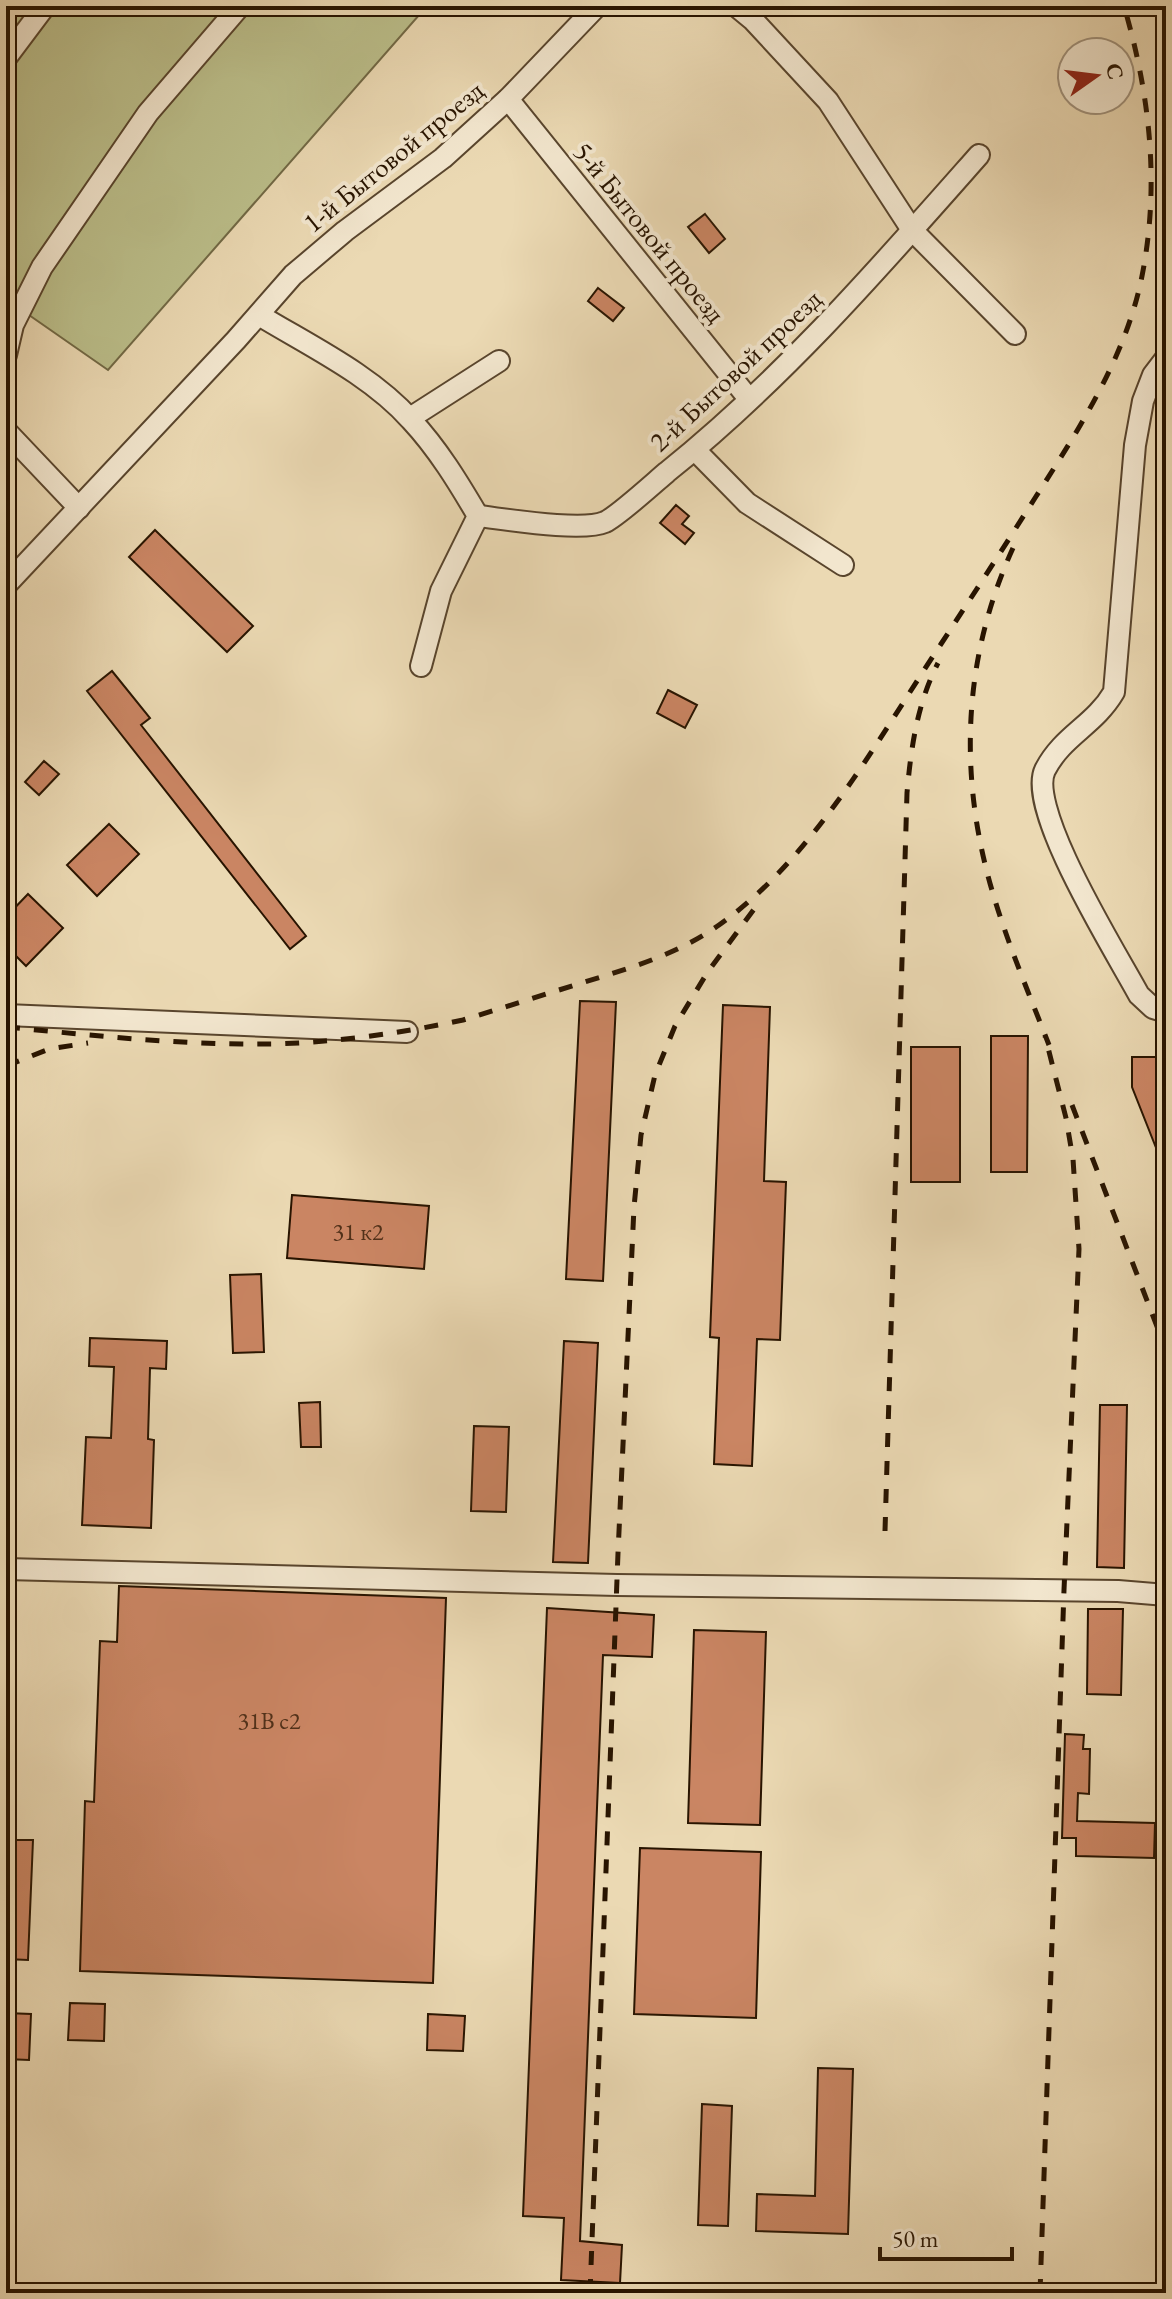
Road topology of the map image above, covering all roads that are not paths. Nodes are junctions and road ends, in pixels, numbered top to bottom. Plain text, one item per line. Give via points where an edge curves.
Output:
1 (45, 6) edge
2 (240, 6) edge
3 (597, 6) edge
4 (736, 6) edge
5 (6, 58) edge
6 (508, 99) junction
7 (979, 155) dead end
8 (912, 230) junction
9 (259, 315) junction
10 (1015, 334) dead end
11 (6, 355) edge
12 (1166, 358) edge
13 (499, 361) dead end
14 (749, 399) junction
15 (410, 418) junction
16 (6, 431) edge
17 (695, 450) junction
18 (79, 508) junction
19 (478, 516) junction
20 (843, 565) dead end
21 (6, 585) edge
22 (421, 666) dead end
23 (1166, 1012) edge
24 (6, 1015) edge
25 (407, 1032) dead end
26 (6, 1569) edge
27 (1166, 1595) edge

1 - 5 street
2 - 11 street via 148,113 42,267 13,325
3 - 6 street, 1-й Бытовой проезд
4 - 8 street via 828,101
6 - 9 street, 1-й Бытовой проезд via 420,177 293,275
6 - 14 street, 5-й Бытовой проезд
7 - 8 street, 2-й Бытовой проезд
8 - 10 street
8 - 14 street, 2-й Бытовой проезд via 843,308
9 - 15 street via 365,381
9 - 18 street, 1-й Бытовой проезд
12 - 23 street via 1143,401 1135,445 1114,692 1103,711 1056,749 1043,775 1043,801 1055,837 1139,995
13 - 15 street
14 - 17 street, 2-й Бытовой проезд
15 - 19 street via 448,465
16 - 18 street
17 - 19 street, 2-й Бытовой проезд via 605,522 561,525
17 - 20 street via 747,503
18 - 21 street, 1-й Бытовой проезд
19 - 22 street via 441,591
24 - 25 street
26 - 27 street

